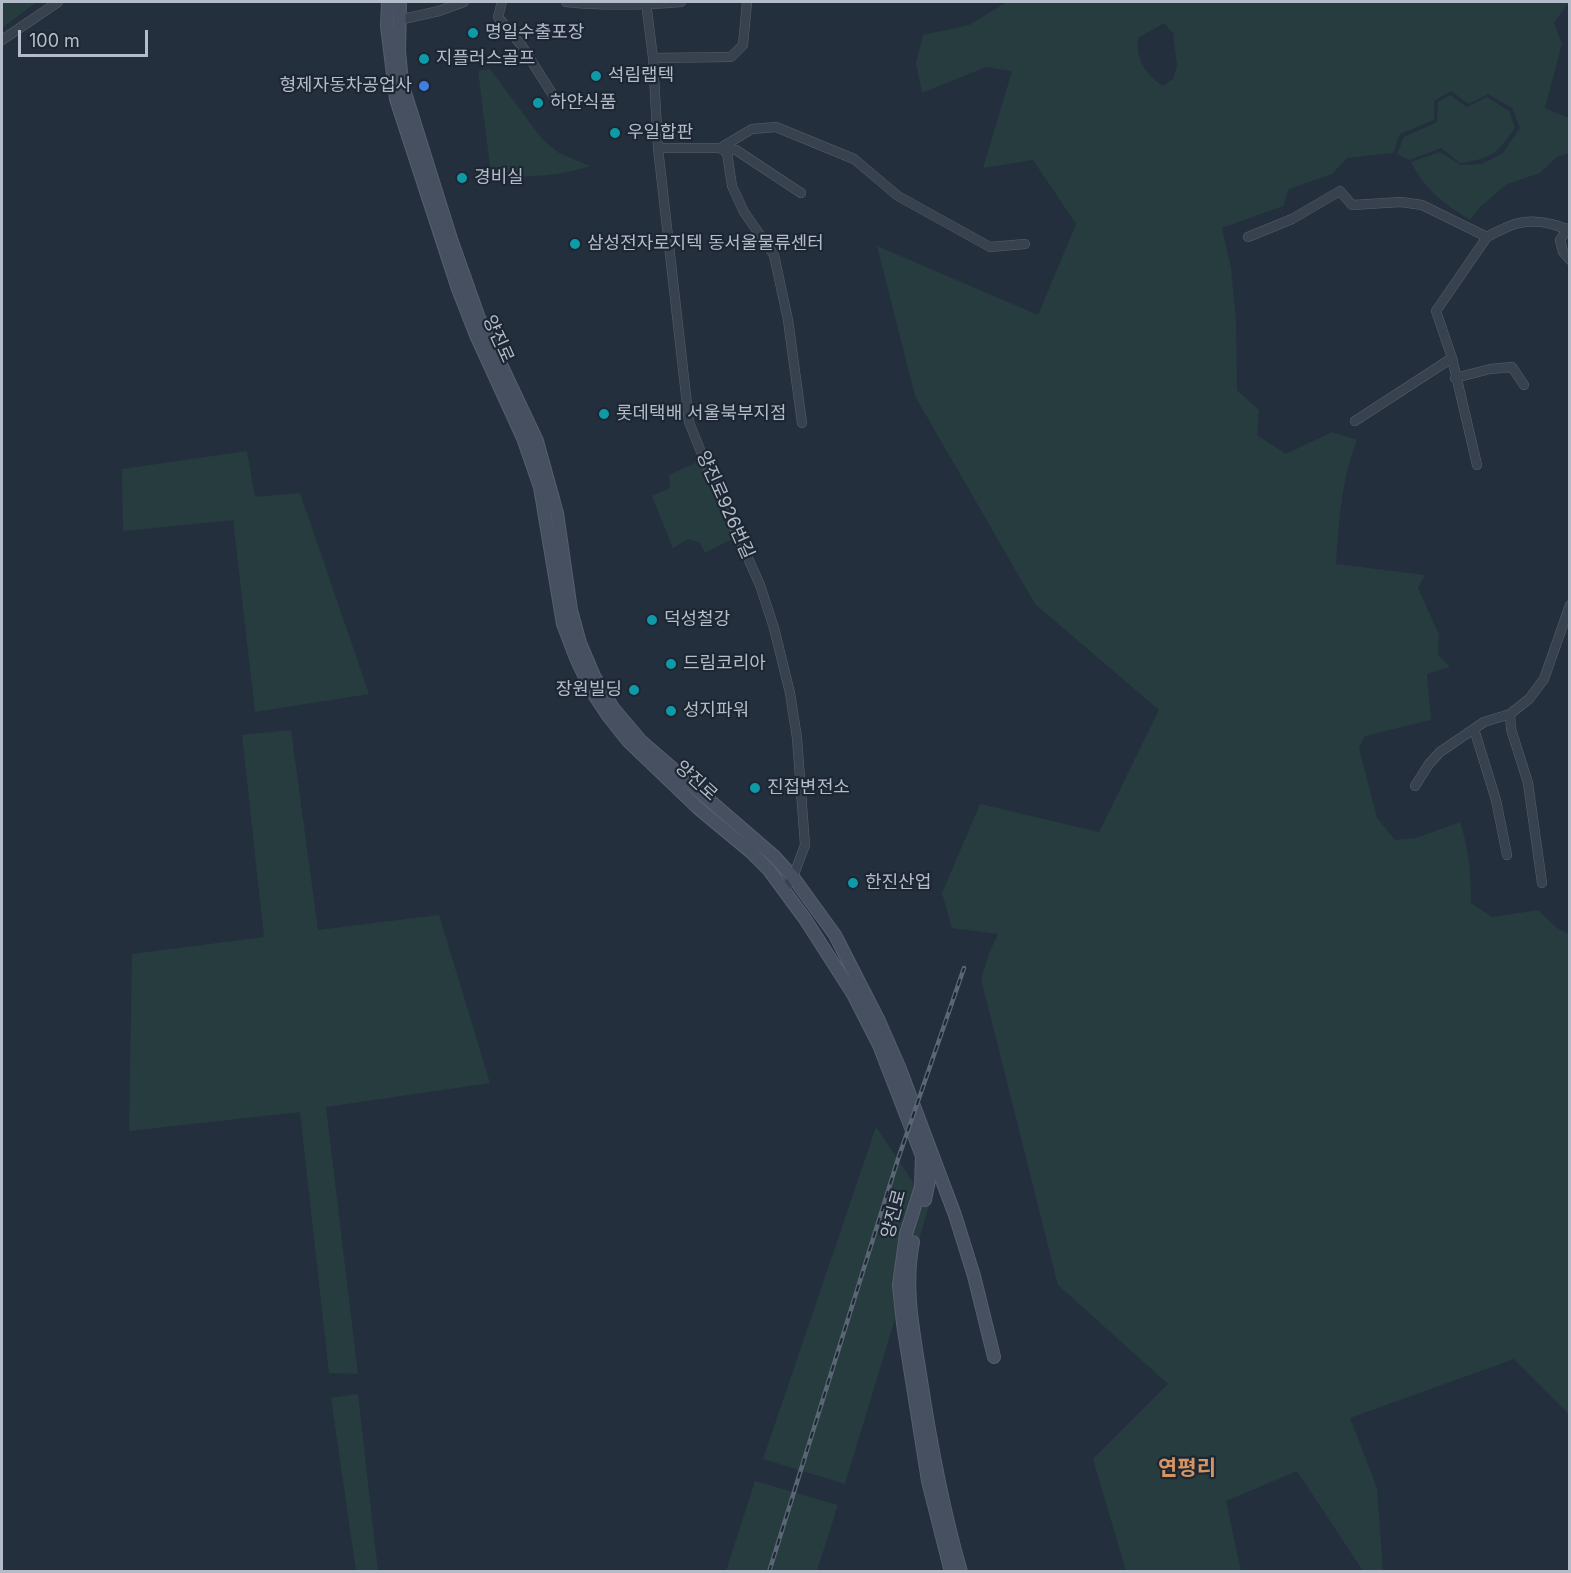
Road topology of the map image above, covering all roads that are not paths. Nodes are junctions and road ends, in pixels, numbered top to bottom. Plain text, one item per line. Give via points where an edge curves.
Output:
1 (58, 2) edge
2 (388, 2) edge
3 (400, 2) edge
4 (464, 2) edge
5 (502, 2) edge
6 (566, 2) edge
7 (681, 2) edge
8 (747, 2) edge
9 (646, 3) edge
10 (399, 20) junction
11 (2, 40) edge
12 (653, 58) junction
13 (556, 100) dead end
14 (658, 148) junction
15 (720, 148) junction
16 (801, 193) dead end
17 (1568, 230) edge
18 (1248, 237) dead end
19 (1487, 237) junction
20 (1025, 244) dead end
21 (1569, 260) edge
22 (1452, 358) junction
23 (1455, 378) junction
24 (1524, 385) dead end
25 (1355, 421) dead end
26 (802, 423) dead end
27 (1477, 465) dead end
28 (1569, 605) edge
29 (1510, 714) junction
30 (1474, 729) junction
31 (1415, 786) dead end
32 (1507, 855) dead end
33 (793, 877) junction
34 (1542, 883) dead end
35 (784, 890) junction
36 (934, 1159) junction
37 (994, 1357) dead end
38 (951, 1572) edge
39 (961, 1572) edge

1 - 11 street
2 - 35 main road, 양진로 via 396,99 458,289 540,486 563,624 576,658 591,690 628,741 751,852
3 - 10 main road, 양진로
4 - 10 street
5 - 13 street via 498,17 522,46
6 - 9 street
7 - 9 street
8 - 12 street via 743,45 732,57
9 - 12 street, 양진로926번길
10 - 33 main road, 양진로 via 402,83 479,318 537,441 557,513 571,610 594,676 613,708 641,741
12 - 14 street, 양진로926번길
14 - 15 street
14 - 33 street, 양진로926번길 via 689,422 760,585 790,693 805,845
15 - 16 street via 736,150
15 - 20 street via 752,129 776,127 854,159 898,196 990,247
15 - 26 street via 727,153 732,186 744,212 774,255 788,320
17 - 19 street via 1550,223 1525,222 1511,224
17 - 21 street via 1560,240
18 - 19 street via 1293,219 1340,191 1352,205 1422,204
19 - 22 street via 1436,311
22 - 23 street
22 - 25 street
23 - 24 street via 1512,367
23 - 27 street
28 - 29 street via 1544,679 1529,699
29 - 30 street
29 - 34 street via 1528,783
30 - 31 street via 1440,752
30 - 32 street via 1496,800
33 - 35 street, 양진로926번길
33 - 36 main road, 양진로 via 835,935 879,1020
35 - 38 main road, 양진로 via 825,946 853,994 879,1045 922,1156 921,1186 906,1234 899,1285 928,1481
36 - 37 main road, 양진로 via 974,1276
36 - 39 main road, 양진로 via 915,1231 908,1282 937,1478

